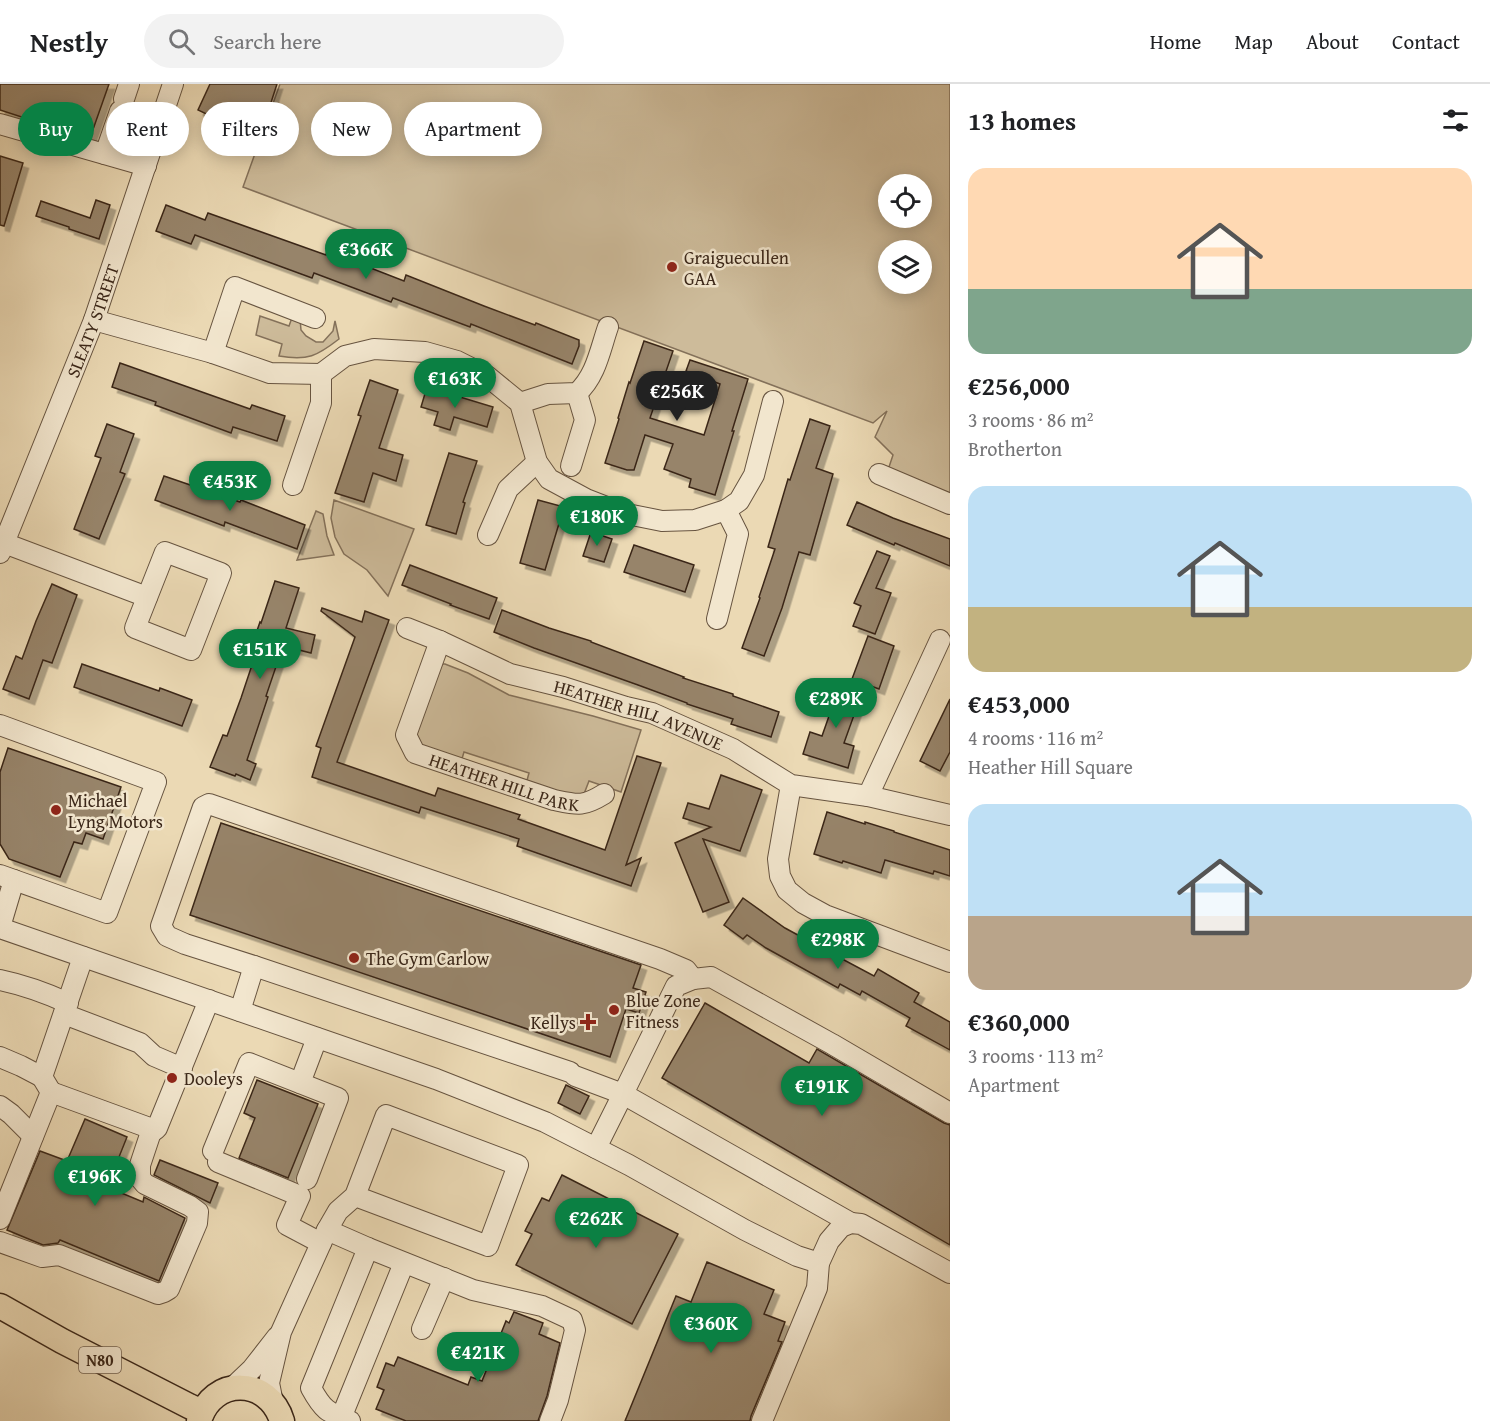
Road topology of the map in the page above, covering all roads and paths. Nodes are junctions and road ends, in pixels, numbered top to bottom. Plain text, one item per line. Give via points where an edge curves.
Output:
1 (173, 84) edge
2 (124, 98) edge
3 (0, 124) edge
4 (105, 154) junction
5 (146, 165) junction
6 (315, 318) dead end
7 (94, 320) junction
8 (608, 327) dead end
9 (213, 353) junction
10 (321, 374) junction
11 (578, 393) junction
12 (773, 400) dead end
13 (520, 403) junction
14 (537, 462) junction
15 (571, 466) dead end
16 (879, 474) dead end
17 (293, 485) dead end
18 (950, 504) edge
19 (726, 510) junction
20 (488, 535) dead end
21 (2, 548) edge
22 (147, 597) junction
23 (717, 619) dead end
24 (407, 628) dead end
25 (939, 640) dead end
26 (440, 641) junction
27 (0, 725) edge
28 (791, 785) junction
29 (604, 794) dead end
30 (868, 796) junction
31 (950, 815) edge
32 (7, 878) edge
33 (0, 927) edge
34 (83, 957) junction
35 (950, 962) edge
36 (254, 966) junction
37 (693, 979) junction
38 (0, 980) edge
39 (209, 1000) junction
40 (66, 1009) junction
41 (240, 1011) junction
42 (317, 1038) junction
43 (0, 1057) edge
44 (182, 1068) junction
45 (300, 1083) junction
46 (47, 1084) junction
47 (624, 1094) junction
48 (0, 1106) edge
49 (950, 1113) edge
50 (152, 1129) junction
51 (33, 1136) junction
52 (596, 1148) junction
53 (307, 1179) dead end
54 (355, 1196) junction
55 (0, 1219) edge
56 (851, 1223) junction
57 (324, 1236) junction
58 (0, 1242) edge
59 (369, 1248) junction
60 (404, 1263) junction
61 (819, 1263) junction
62 (950, 1273) edge
63 (444, 1278) junction
64 (0, 1306) edge
65 (422, 1329) dead end
66 (281, 1332) junction
67 (231, 1388) junction
68 (278, 1412) edge
69 (200, 1416) edge
70 (346, 1419) edge
71 (550, 1421) edge
72 (762, 1421) edge

1 - 5 street, SLEATY STREET
2 - 4 street
3 - 4 street
4 - 5 street
5 - 7 street, SLEATY STREET
6 - 9 street via 235,287
7 - 9 street
7 - 21 street, SLEATY STREET
8 - 11 street via 593,372
9 - 10 street via 270,373
10 - 13 street via 345,356 374,349 425,352 457,361 487,376
10 - 17 street via 321,403
11 - 13 street via 548,394
11 - 15 street via 585,420
12 - 19 street via 754,475 739,501
13 - 14 street
14 - 19 street via 549,479 622,513 662,521 695,520
14 - 20 street via 508,489
16 - 18 street
19 - 23 street via 738,534
21 - 22 street
22 - 22 street via 165,552 221,573 191,650 135,628
24 - 26 street, HEATHER HILL AVENUE
25 - 30 street
26 - 28 street, HEATHER HILL AVENUE via 510,674 652,713 733,749
26 - 29 street, HEATHER HILL PARK via 406,735 415,753 577,805
27 - 32 street via 156,782 106,913
28 - 30 street, HEATHER HILL AVENUE
28 - 35 street via 778,859 787,890 825,915
30 - 31 street, HEATHER HILL AVENUE
32 - 33 street
33 - 34 street
34 - 39 street
34 - 40 street
36 - 37 street via 166,936 162,926 203,807 209,804 660,959 686,970
36 - 41 street
36 - 47 street
37 - 47 street via 676,986
37 - 49 street via 711,977
38 - 40 street via 47,993
39 - 41 street
39 - 44 street
40 - 44 street via 140,1043 154,1056
40 - 46 street
41 - 42 street
42 - 45 street
42 - 52 street via 436,1079 545,1122
43 - 46 street via 21,1065
44 - 50 street via 157,1128
45 - 53 street via 338,1098
45 - 57 street via 249,1063 215,1156 300,1196 287,1225
46 - 50 street
46 - 51 street
47 - 52 street
47 - 56 street
48 - 51 street
50 - 58 street via 140,1165 140,1178 198,1212 197,1223 164,1292 158,1294 59,1255 42,1257
51 - 55 street
52 - 61 street via 745,1230
54 - 54 street via 386,1115 518,1165 488,1246
54 - 57 street via 338,1211
56 - 61 street via 841,1227 829,1241
56 - 62 street via 861,1224
57 - 59 street
57 - 66 street
59 - 60 street
59 - 70 street via 311,1388 330,1413
60 - 63 street
60 - 70 street
61 - 72 street via 817,1288
63 - 65 street
63 - 71 street via 473,1290 542,1306 572,1320 575,1330
64 - 69 main road, N80 via 189,1406
66 - 67 street via 252,1369
66 - 68 street via 269,1383
67 - 68 main road via 257,1391
67 - 69 main road, N80 via 209,1401

